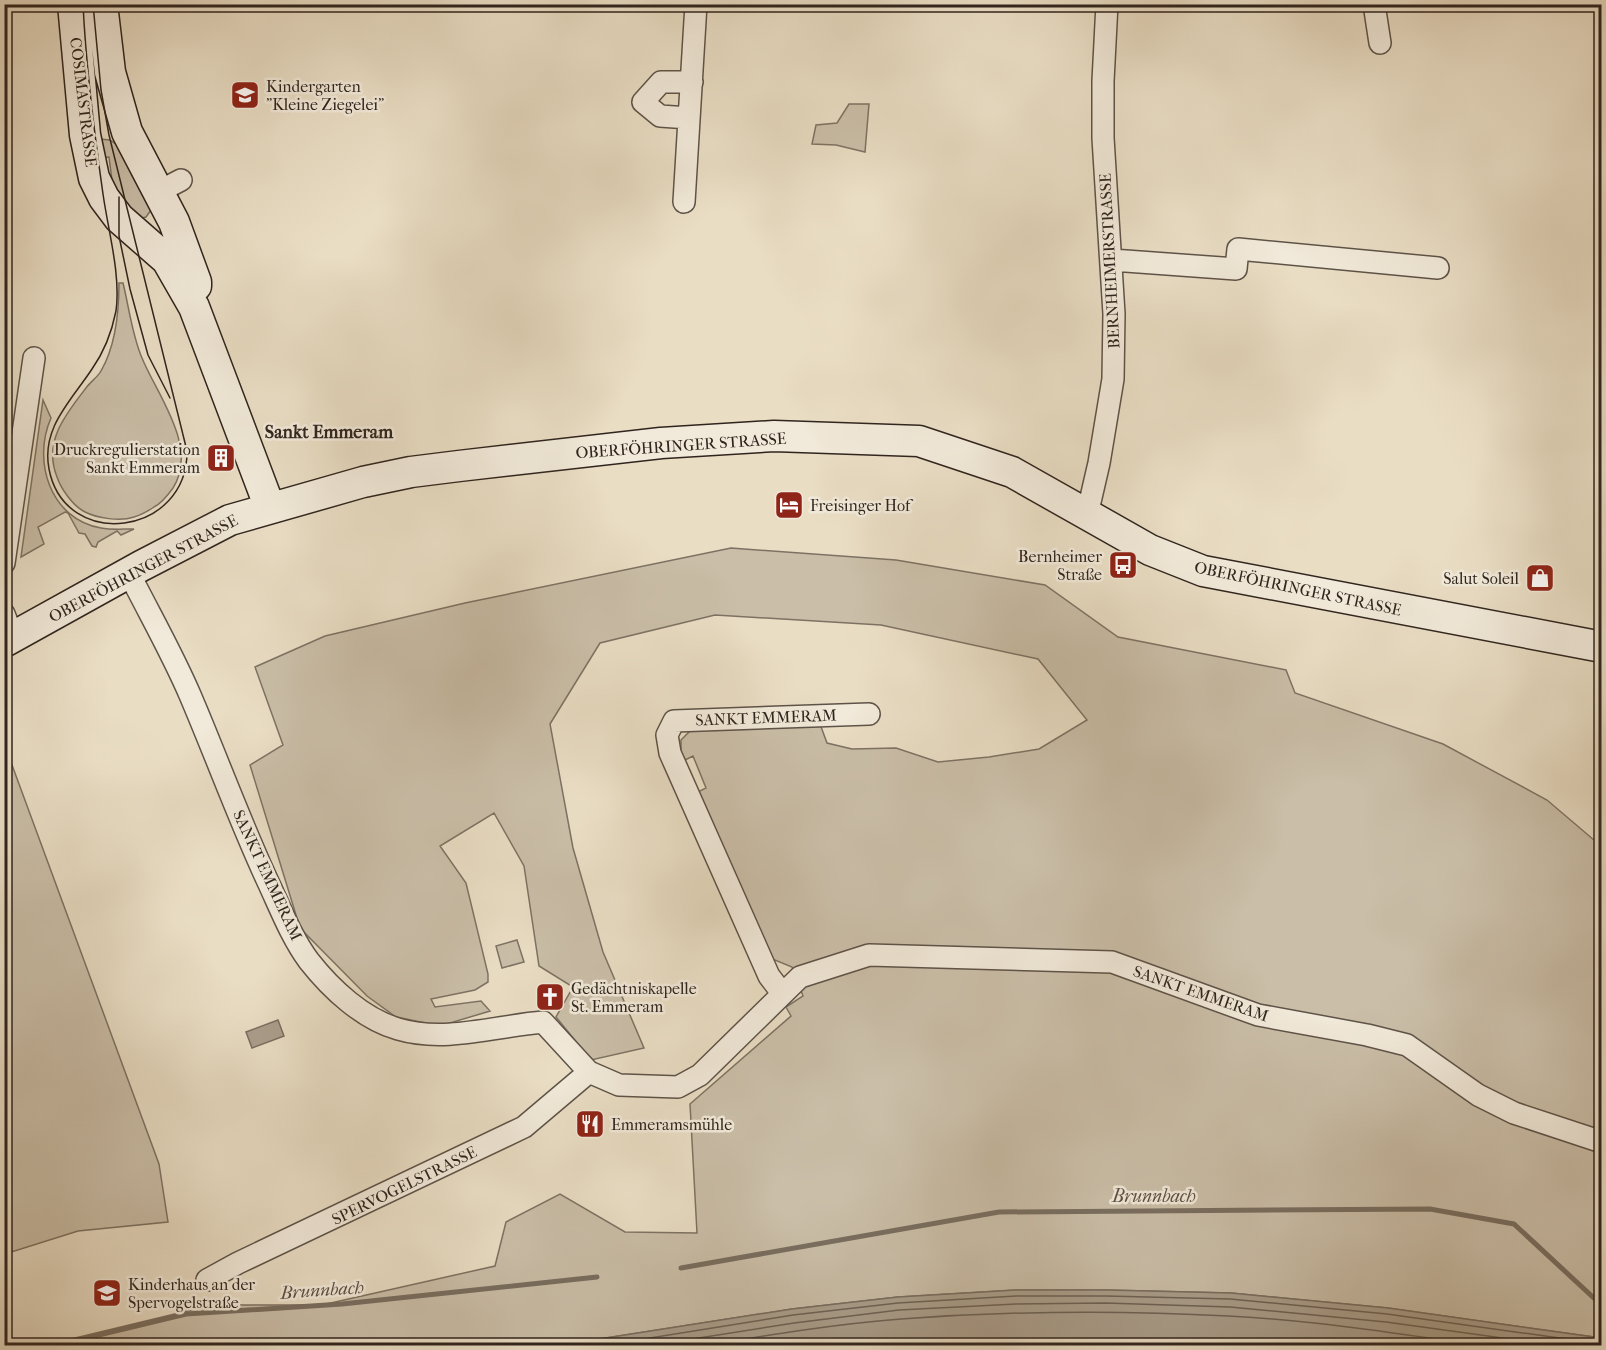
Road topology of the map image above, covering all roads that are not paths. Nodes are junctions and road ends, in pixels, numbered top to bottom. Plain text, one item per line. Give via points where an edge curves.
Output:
1 (73, 4) edge
2 (102, 4) edge
3 (696, 4) edge
4 (1107, 4) edge
5 (1374, 4) edge
6 (1380, 43) dead end
7 (692, 81) junction
8 (689, 118) junction
9 (167, 191) junction
10 (684, 202) dead end
11 (127, 227) junction
12 (1112, 260) junction
13 (1438, 268) dead end
14 (194, 307) junction
15 (34, 358) dead end
16 (270, 508) junction
17 (1087, 515) junction
18 (4, 563) edge
19 (129, 573) junction
20 (7, 631) edge
21 (1602, 647) edge
22 (869, 714) dead end
23 (782, 993) junction
24 (588, 1072) junction
25 (1602, 1142) edge
26 (207, 1280) dead end

1 - 11 main road, COSIMASTRASSE via 89,163 104,198
2 - 9 main road, COSIMASTRASSE via 110,72 127,132
3 - 7 street
4 - 12 street, BERNHEIMERSTRASSE via 1103,138
5 - 6 street
7 - 8 street
7 - 8 street via 661,82 643,102 660,116
8 - 10 street
9 - 11 main road via 162,213 153,224
9 - 14 main road, COSIMASTRASSE via 196,282
11 - 14 main road, COSIMASTRASSE via 167,260
12 - 13 street via 1236,269 1238,249
12 - 17 street, BERNHEIMERSTRASSE via 1113,379
14 - 16 main road, COSIMASTRASSE
15 - 18 street
16 - 17 main road, OBERFÖHRINGER STRASSE via 411,472 661,443 774,436 919,441 1012,472
16 - 19 main road, OBERFÖHRINGER STRASSE via 230,520
17 - 21 main road, OBERFÖHRINGER STRASSE via 1150,550 1203,571
19 - 20 main road, OBERFÖHRINGER STRASSE
19 - 24 street, SANKT EMMERAM via 189,693 287,924 309,960 335,990 366,1015 397,1029 430,1035 543,1022
22 - 23 street, SANKT EMMERAM via 674,721 667,735 670,753 764,966
23 - 24 street, SANKT EMMERAM via 700,1076 678,1087 619,1085
23 - 25 street, SANKT EMMERAM via 800,978 869,956 1112,962 1258,1016 1407,1045 1478,1095 1514,1113
24 - 26 street, SPERVOGELSTRASSE via 525,1128

